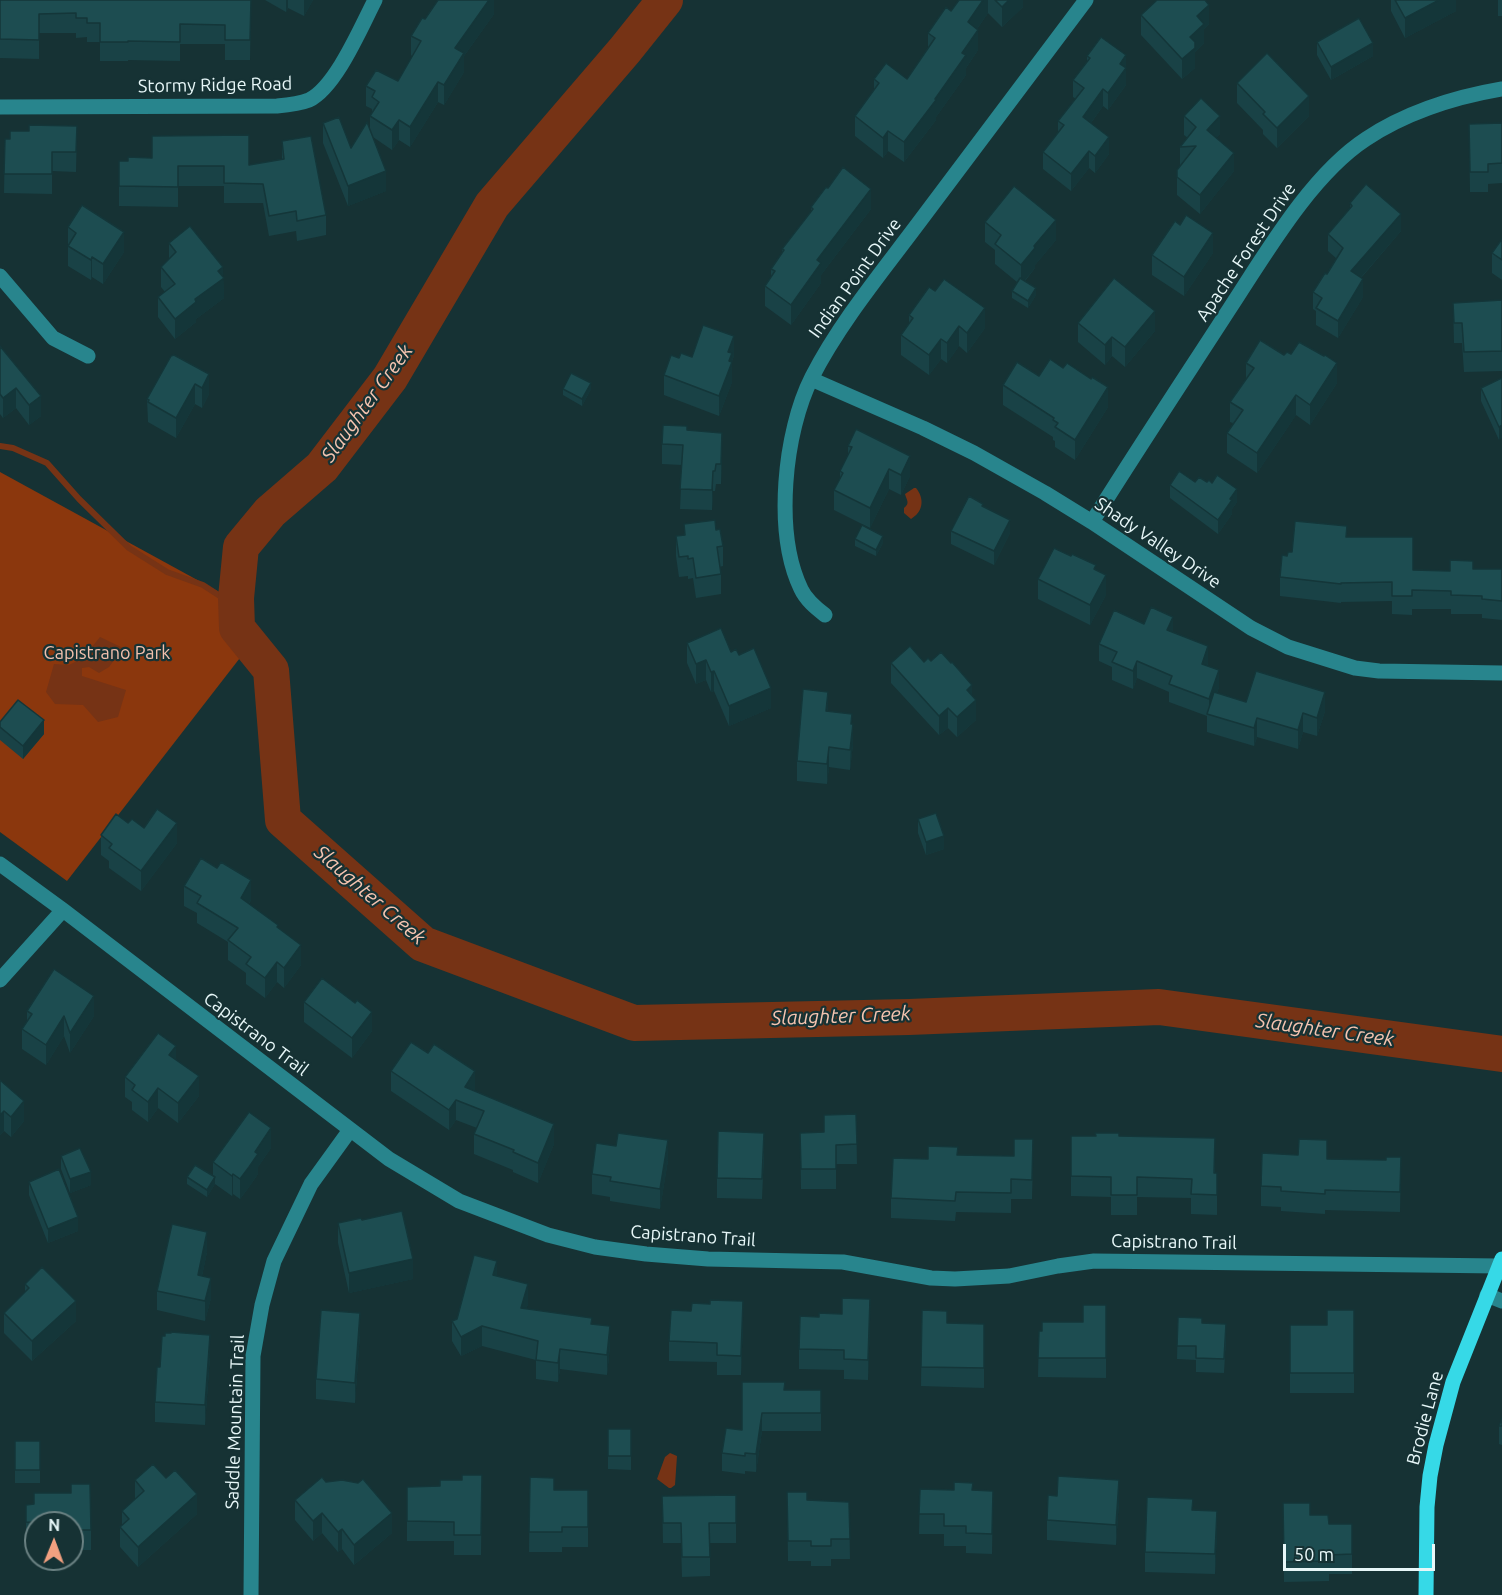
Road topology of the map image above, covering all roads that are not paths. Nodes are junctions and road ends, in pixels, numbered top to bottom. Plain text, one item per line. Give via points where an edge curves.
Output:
1 (375, 0) edge
2 (1086, 0) edge
3 (1502, 89) edge
4 (0, 107) edge
5 (0, 276) edge
6 (88, 356) dead end
7 (811, 379) junction
8 (1092, 522) junction
9 (825, 615) dead end
10 (1502, 673) edge
11 (0, 864) edge
12 (63, 910) junction
13 (0, 980) edge
14 (350, 1130) junction
15 (1500, 1262) edge
16 (1495, 1298) edge
17 (250, 1595) edge
18 (1426, 1595) edge

1 - 4 street, Stormy Ridge Road via 332,79 318,94 295,104
2 - 7 street, Indian Point Drive via 881,274 830,345
3 - 8 street, Apache Forest Drive via 1435,105 1398,122 1366,139 1313,188
5 - 6 street via 53,338
7 - 8 street, Shady Valley Drive via 974,453
7 - 9 street, Indian Point Drive via 796,418 789,453 786,524 801,590
8 - 10 street, Shady Valley Drive via 1251,628 1288,647 1355,668 1379,671
11 - 12 street, Capistrano Trail
12 - 13 street
12 - 14 street, Capistrano Trail
14 - 15 street, Capistrano Trail via 389,1159 459,1201 548,1235 646,1254 843,1262 955,1280 1009,1276 1094,1261
14 - 17 street, Saddle Mountain Trail via 311,1185 291,1224 274,1261 259,1316 253,1356
15 - 16 main road, Brodie Lane
16 - 18 main road, Brodie Lane via 1453,1382 1436,1445 1427,1506

